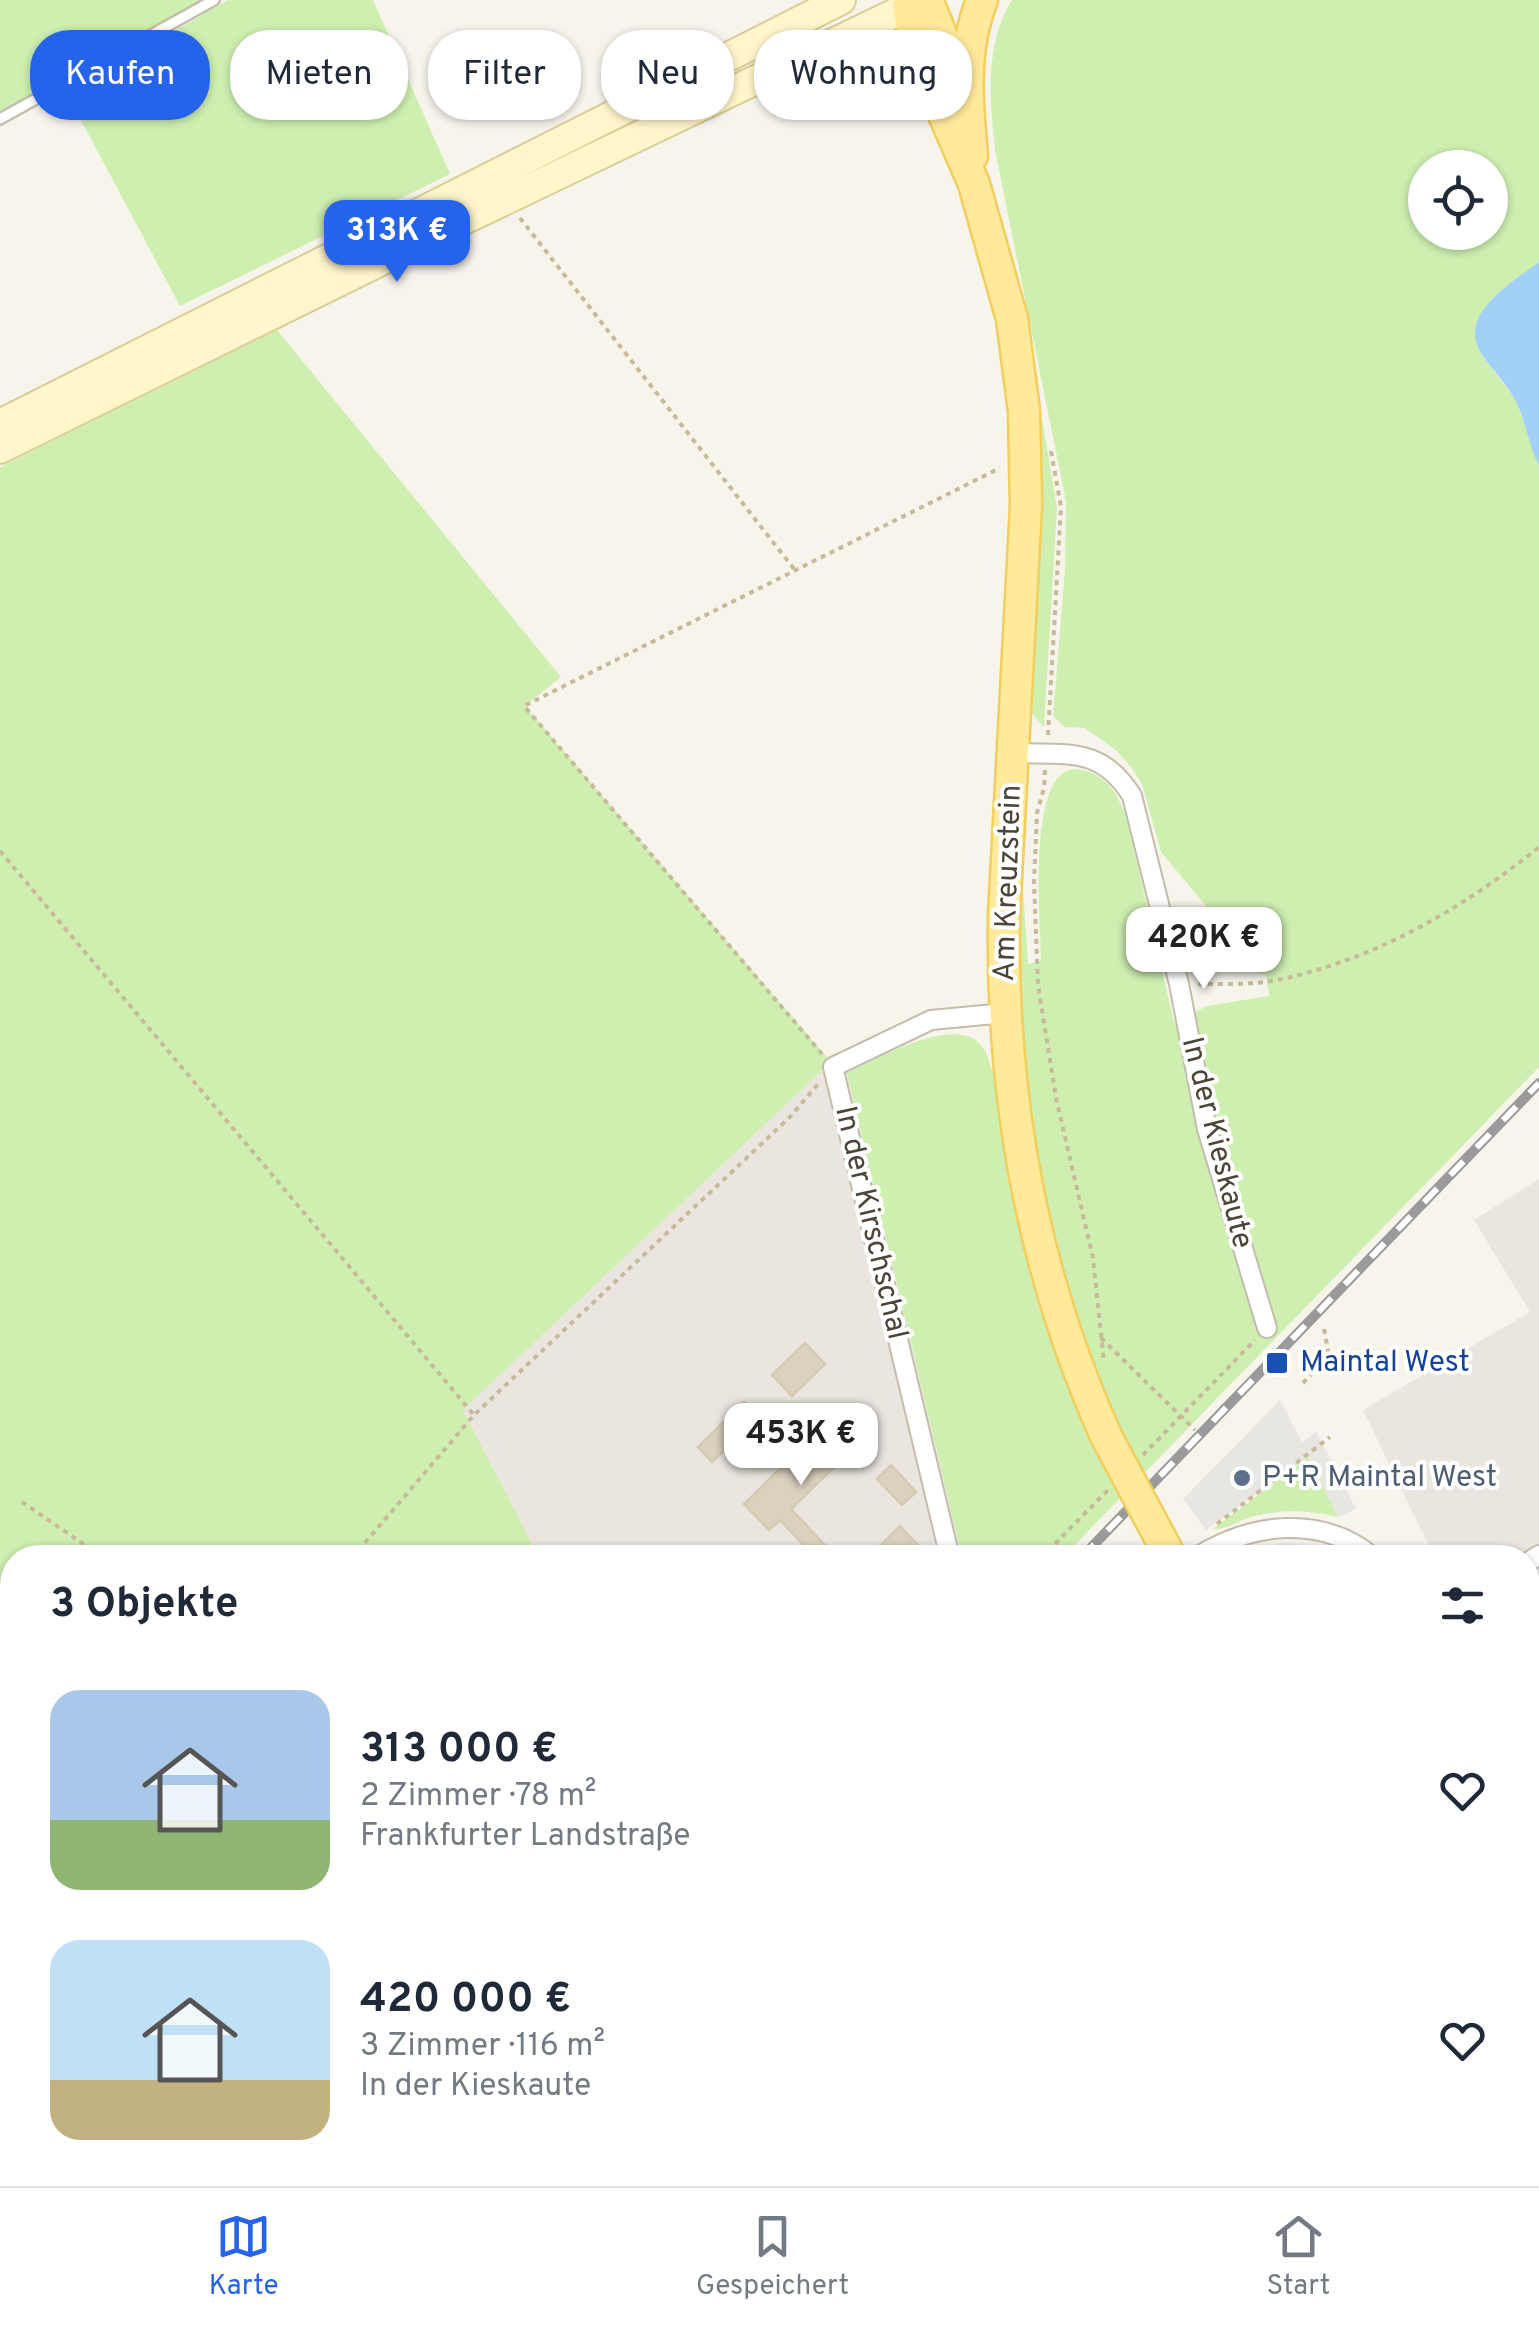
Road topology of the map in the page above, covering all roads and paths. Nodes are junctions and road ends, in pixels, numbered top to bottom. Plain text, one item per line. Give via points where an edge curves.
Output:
1 (214, 0) edge
2 (841, 0) edge
3 (982, 0) edge
4 (916, 1) edge
5 (859, 30) edge
6 (917, 30) edge
7 (940, 30) edge
8 (972, 32) edge
9 (754, 81) edge
10 (0, 119) edge
11 (946, 120) edge
12 (968, 120) edge
13 (974, 184) junction
14 (519, 217) dead end
15 (0, 424) edge
16 (0, 449) edge
17 (1026, 461) junction
18 (794, 569) junction
19 (1014, 753) junction
20 (1046, 754) junction
21 (1539, 847) edge
22 (0, 851) edge
23 (1179, 984) junction
24 (1005, 1013) junction
25 (833, 1067) junction
26 (1267, 1328) joint
27 (1324, 1329) dead end
28 (1101, 1338) junction
29 (1105, 1371) dead end
30 (1303, 1383) dead end
31 (474, 1415) junction
32 (1181, 1416) junction
33 (1195, 1430) dead end
34 (1330, 1438) dead end
35 (1139, 1458) dead end
36 (1111, 1487) dead end
37 (22, 1502) dead end
38 (1214, 1526) dead end
39 (85, 1545) edge
40 (363, 1545) edge
41 (947, 1545) edge
42 (1054, 1545) edge
43 (1165, 1545) edge
44 (1219, 1545) edge
45 (1356, 1545) edge

1 - 10 lane
2 - 15 main road
3 - 8 main road, Am Kreuzstein
4 - 5 main road
4 - 6 main road, Am Kreuzstein
4 - 7 main road
9 - 16 main road
11 - 13 main road, Am Kreuzstein
12 - 13 main road, Am Kreuzstein
13 - 17 main road, Am Kreuzstein via 1012,319
14 - 18 path
17 - 18 path via 991,470
17 - 19 main road, Am Kreuzstein
18 - 25 path via 524,706
19 - 20 street, In der Kieskaute
19 - 24 main road, Am Kreuzstein
20 - 23 street, In der Kieskaute via 1101,762 1132,796
20 - 28 path via 1034,882 1038,984 1093,1258
21 - 23 path via 1443,915 1366,952 1279,980
22 - 31 path
23 - 26 street, In der Kieskaute via 1206,1129
24 - 25 street, In der Kirschschal via 932,1020
24 - 43 main road, Am Kreuzstein, bridge via 1018,1146 1036,1237 1082,1382
25 - 31 path via 790,1117
25 - 41 street, In der Kirschschal
26 - 32 path
27 - 30 path via 1329,1356
28 - 29 path
28 - 32 path
31 - 40 path
32 - 33 path
32 - 35 path
34 - 38 path
36 - 42 path
37 - 39 path
44 - 45 street via 1278,1528 1314,1528

